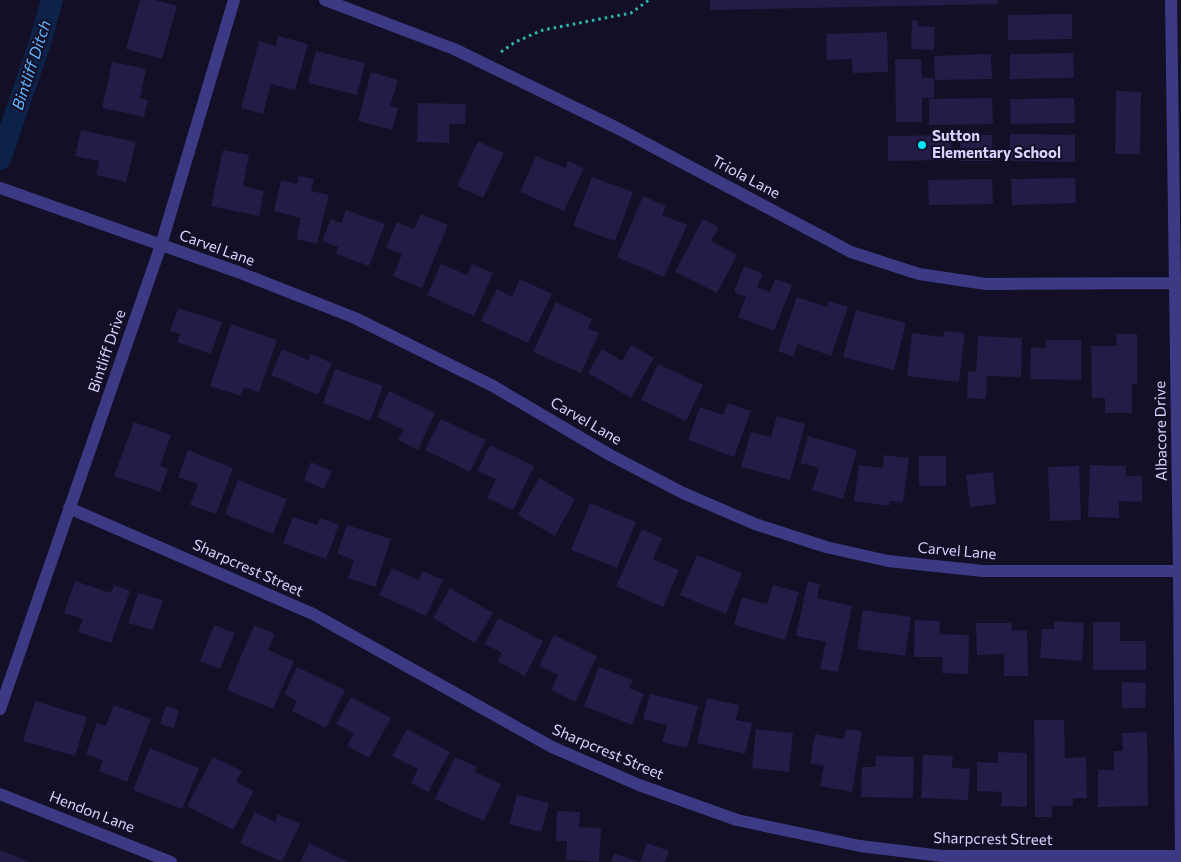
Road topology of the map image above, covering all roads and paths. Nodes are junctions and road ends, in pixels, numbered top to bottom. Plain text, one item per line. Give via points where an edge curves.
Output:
1 (234, 0) edge
2 (325, 0) edge
3 (649, 0) edge
4 (1171, 0) edge
5 (501, 52) dead end
6 (4, 189) edge
7 (161, 245) junction
8 (1175, 283) junction
9 (69, 508) junction
10 (1180, 571) edge
11 (0, 709) edge
12 (0, 794) edge
13 (1181, 856) edge
14 (171, 862) edge
15 (1181, 862) edge

1 - 7 street, Bintliff Drive
2 - 8 street, Triola Lane via 454,49 619,129 851,252 919,274 986,284
3 - 5 path via 631,13 543,30
4 - 8 street, Albacore Drive
6 - 7 street, Carvel Lane
7 - 9 street, Bintliff Drive
7 - 10 street, Carvel Lane via 355,318 493,386 610,455 683,493 755,524 826,547 888,561 983,571
8 - 10 street, Albacore Drive
9 - 11 street, Bintliff Drive
9 - 13 street, Sharpcrest Street via 313,614 552,747 639,785 737,820 860,846 942,856
10 - 13 street, Albacore Drive
12 - 14 street, Hendon Lane
13 - 15 street, Albacore Drive

